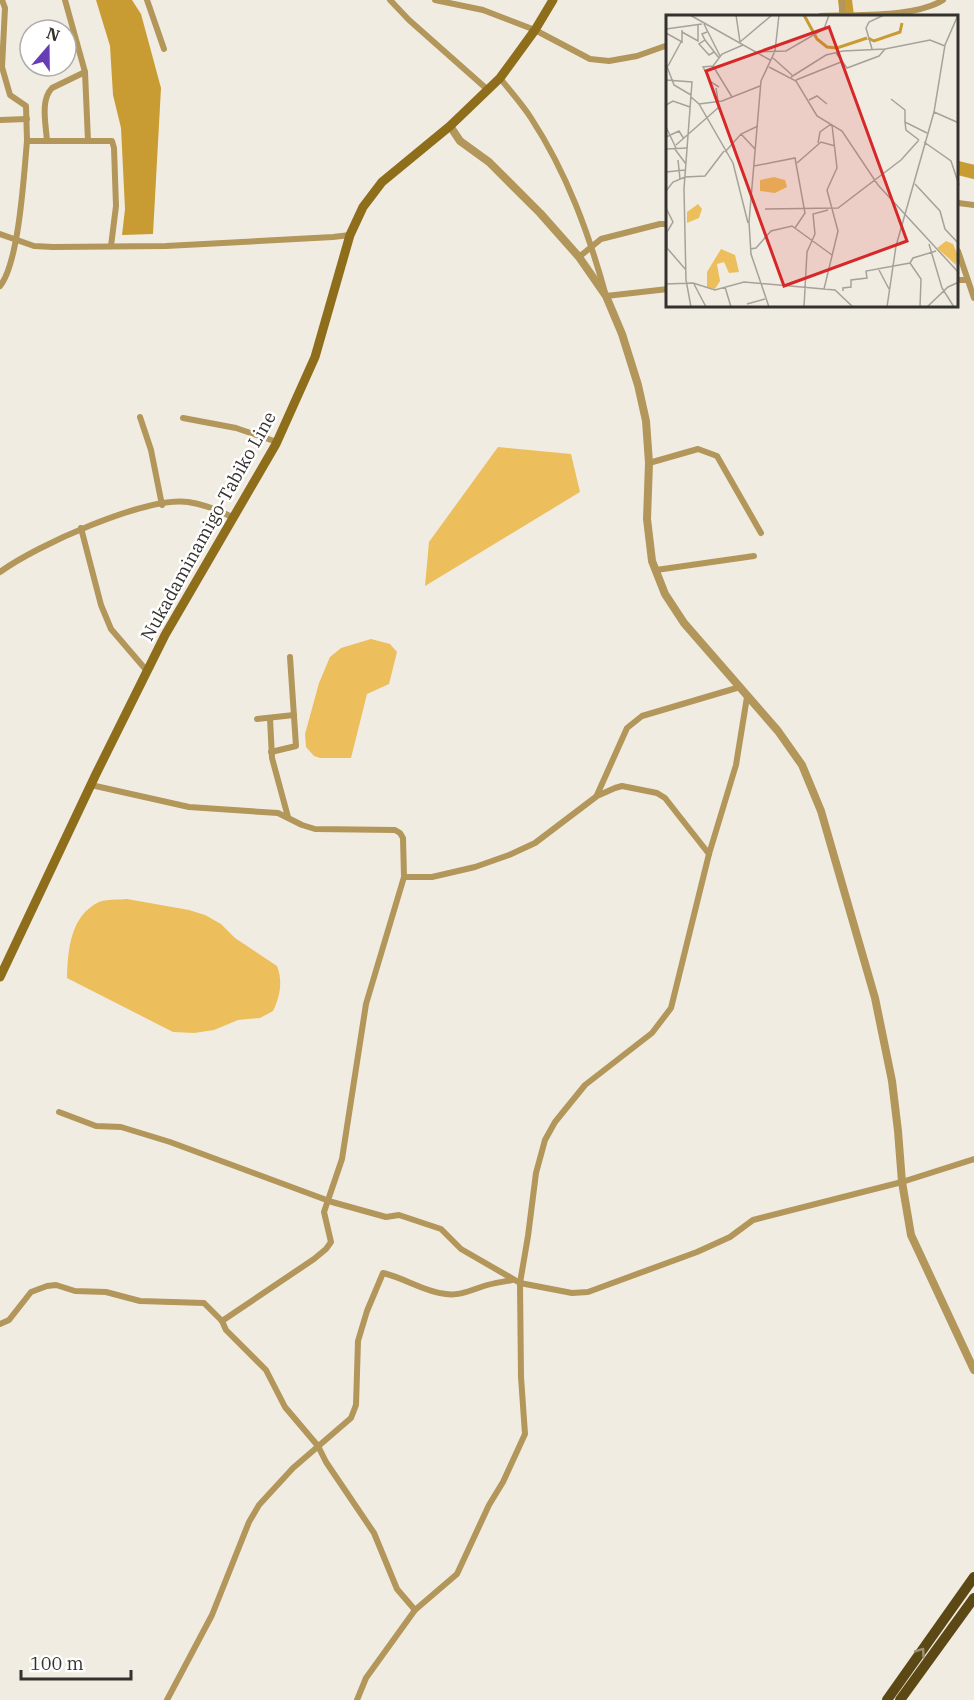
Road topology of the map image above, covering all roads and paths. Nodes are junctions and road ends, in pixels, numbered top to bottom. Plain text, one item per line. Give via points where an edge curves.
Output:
1 (2, 0) edge
2 (65, 0) edge
3 (147, 0) edge
4 (390, 0) edge
5 (435, 0) edge
6 (553, 0) edge
7 (842, 0) edge
8 (943, 0) edge
9 (845, 15) joint
10 (2, 26) edge
11 (535, 30) junction
12 (666, 46) edge
13 (164, 49) dead end
14 (85, 72) junction
15 (500, 78) junction
16 (488, 90) junction
17 (27, 119) junction
18 (0, 120) edge
19 (450, 126) junction
20 (27, 141) junction
21 (47, 141) junction
22 (88, 141) junction
23 (959, 203) edge
24 (974, 205) edge
25 (666, 224) edge
26 (0, 234) edge
27 (350, 234) junction
28 (15, 241) junction
29 (111, 246) junction
30 (592, 246) junction
31 (579, 257) junction
32 (959, 257) edge
33 (959, 280) edge
34 (966, 280) junction
35 (0, 286) edge
36 (666, 289) edge
37 (606, 296) junction
38 (974, 298) edge
39 (140, 417) dead end
40 (183, 418) dead end
41 (277, 442) junction
42 (649, 463) junction
43 (162, 505) junction
44 (232, 517) junction
45 (81, 528) junction
46 (761, 533) dead end
47 (754, 556) dead end
48 (656, 570) junction
49 (0, 572) edge
50 (290, 657) dead end
51 (147, 670) junction
52 (740, 687) junction
53 (747, 697) junction
54 (294, 715) junction
55 (270, 718) junction
56 (257, 719) dead end
57 (272, 752) junction
58 (91, 785) junction
59 (597, 796) junction
60 (288, 817) junction
61 (709, 854) junction
62 (404, 877) junction
63 (0, 977) edge
64 (59, 1112) dead end
65 (974, 1159) edge
66 (902, 1182) junction
67 (328, 1199) junction
68 (516, 1282) junction
69 (222, 1321) junction
70 (0, 1324) edge
71 (974, 1370) edge
72 (318, 1446) junction
73 (974, 1577) edge
74 (974, 1598) edge
75 (415, 1611) junction
76 (167, 1700) edge
77 (357, 1700) edge
78 (887, 1700) edge
79 (900, 1700) edge

1 - 10 street
2 - 14 street
3 - 13 street
4 - 16 street
5 - 11 street via 483,10
6 - 11 main road, Nukadaminamigo-Tabiko Line
7 - 9 street
8 - 9 street via 916,11
10 - 17 street via 2,67 7,89 26,106
11 - 12 street via 590,59 609,61
11 - 15 main road, Nukadaminamigo-Tabiko Line
14 - 21 street via 47,92
14 - 22 street
15 - 16 main road, Nukadaminamigo-Tabiko Line
15 - 30 street via 545,142
16 - 19 main road, Nukadaminamigo-Tabiko Line
17 - 18 street
17 - 20 street
19 - 27 main road, Nukadaminamigo-Tabiko Line via 382,182 363,207
19 - 31 street via 460,141 489,162
20 - 21 street
20 - 28 street
21 - 22 street
22 - 29 street via 112,141 114,148 116,206
23 - 24 street
25 - 30 street via 601,239
26 - 28 street
27 - 29 street
27 - 41 main road, Nukadaminamigo-Tabiko Line via 315,357
28 - 29 street via 34,246
28 - 35 street via 8,274
30 - 31 street
30 - 37 street
31 - 37 street
32 - 34 street
33 - 34 street
34 - 38 street
36 - 37 street
37 - 42 street via 638,385
39 - 43 street
40 - 41 street via 236,428
41 - 44 main road, Nukadaminamigo-Tabiko Line
42 - 46 street via 698,449 717,456
42 - 48 street via 647,519
43 - 44 street via 188,502
43 - 45 street
44 - 51 main road, Nukadaminamigo-Tabiko Line
45 - 49 street
45 - 51 street via 111,629
47 - 48 street
48 - 52 street via 665,594 684,623
50 - 54 street
51 - 58 main road, Nukadaminamigo-Tabiko Line
52 - 53 street
52 - 59 street via 642,717 627,728
53 - 61 street via 736,765
53 - 66 street via 802,765 820,811 875,999 892,1081
54 - 55 street
54 - 57 street via 296,746
55 - 56 street
55 - 57 street
57 - 60 street
58 - 60 street via 189,807
58 - 63 main road, Nukadaminamigo-Tabiko Line
59 - 61 street via 622,786 657,793
59 - 62 street via 535,843 509,855 432,877
60 - 62 street via 315,829 395,830 403,838
61 - 68 street via 671,1008 652,1033 585,1085 545,1140
62 - 67 street via 366,1004 342,1159
64 - 67 street via 96,1126 121,1127 170,1142
65 - 66 street
66 - 68 street via 753,1220 730,1237 697,1252 588,1292 572,1293
66 - 71 street via 911,1235
67 - 68 street via 386,1217 399,1215 441,1230 461,1249
67 - 69 street via 324,1212 331,1242 326,1250
68 - 72 street via 446,1294 383,1273 358,1341 356,1405 351,1418
68 - 75 street via 525,1434 457,1574
69 - 70 street via 204,1303 140,1300 56,1285 32,1292 9,1320
69 - 72 street via 226,1330 266,1370 285,1407
72 - 75 street via 374,1533 397,1589
72 - 76 street via 258,1504 212,1615
78 -> 73 highway
74 - 79 highway
75 - 77 street via 366,1678

